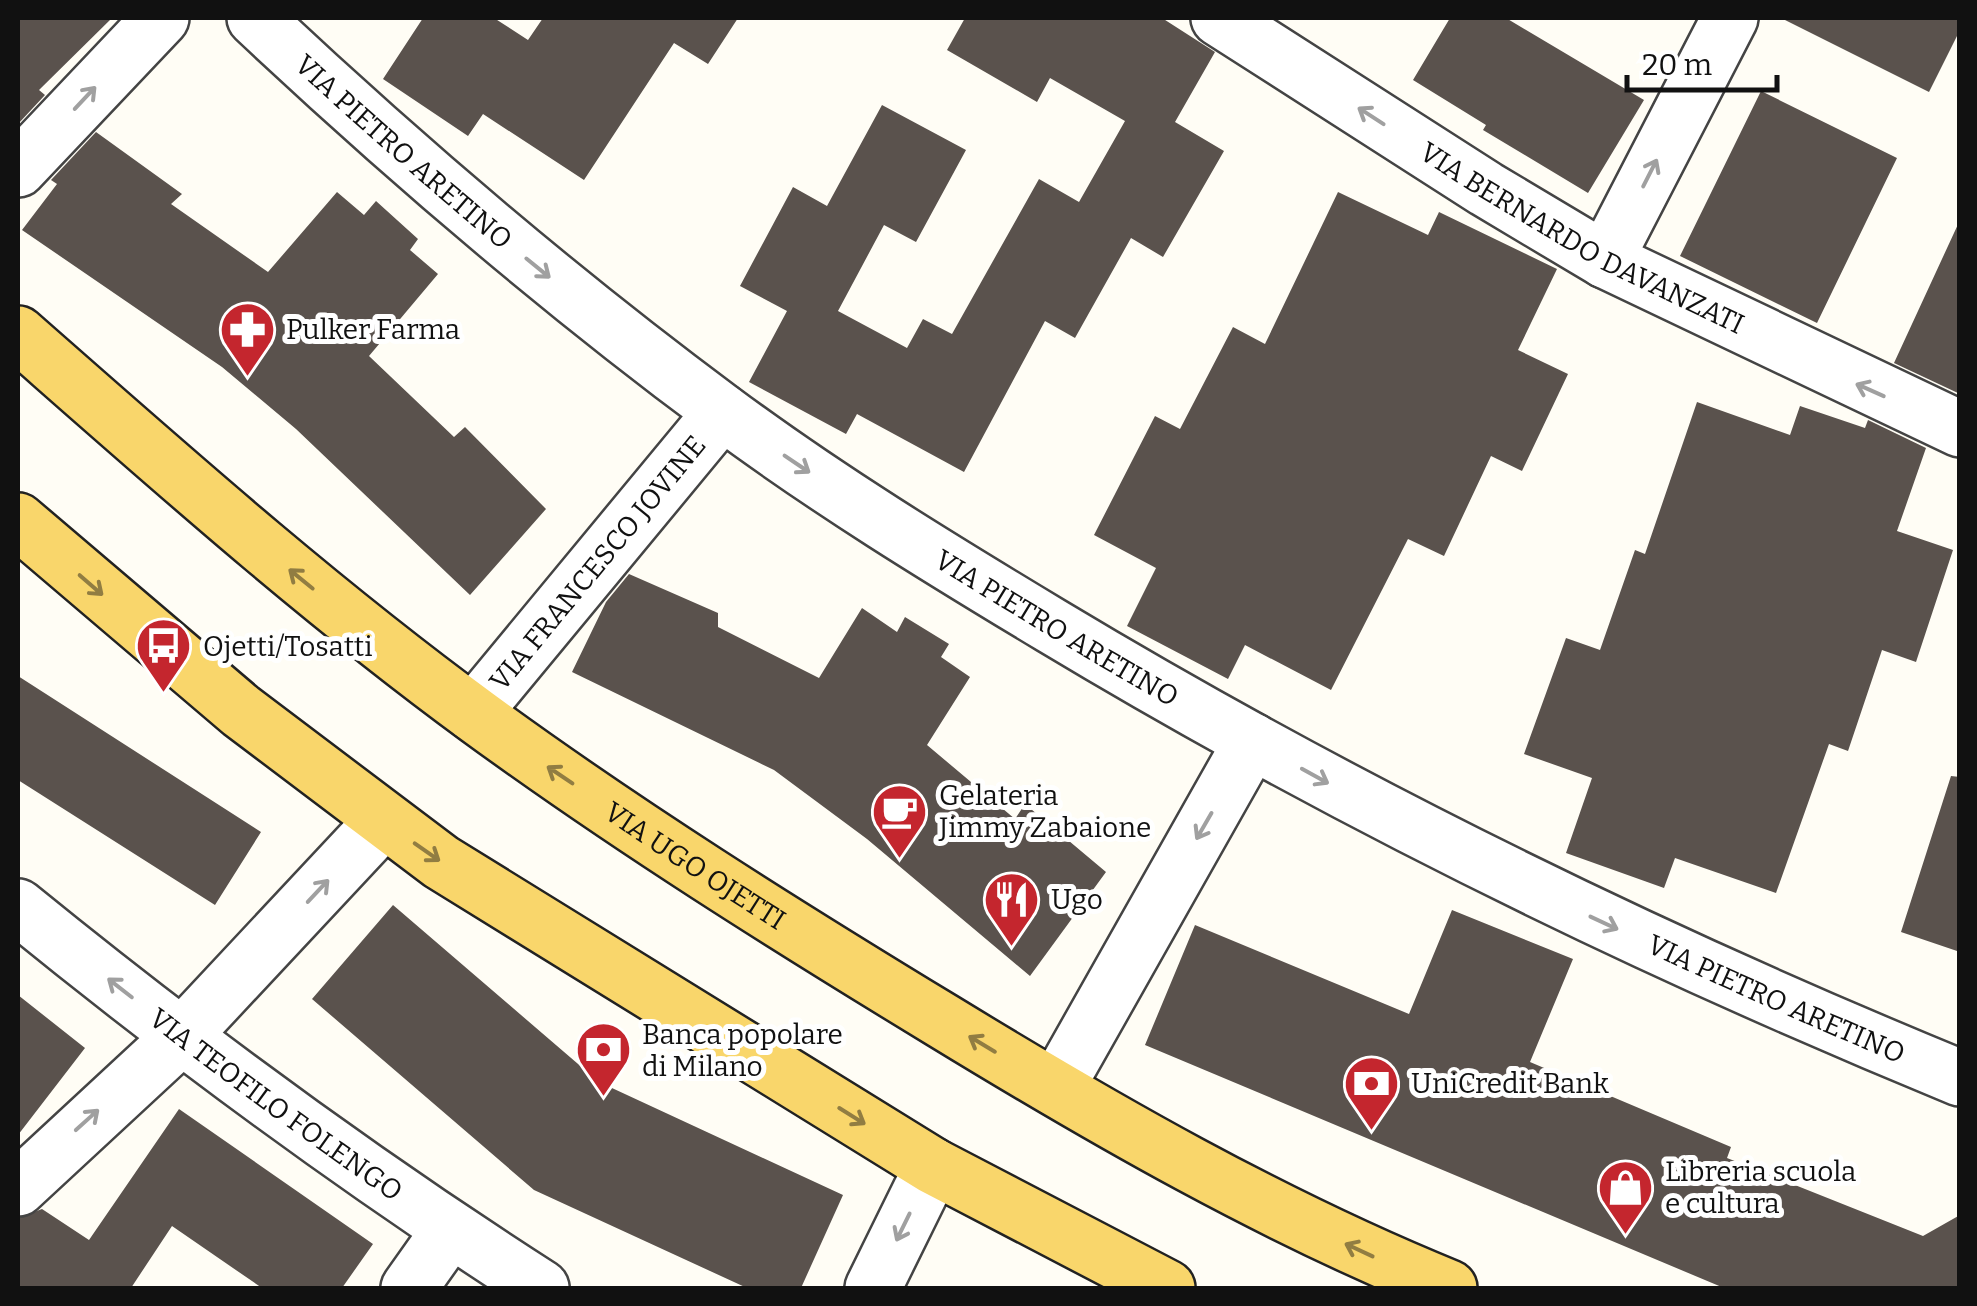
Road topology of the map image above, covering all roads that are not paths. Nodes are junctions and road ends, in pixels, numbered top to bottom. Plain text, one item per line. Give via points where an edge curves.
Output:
1 (161, 18) edge
2 (255, 18) edge
3 (1219, 18) edge
4 (1730, 18) edge
5 (18, 169) edge
6 (1605, 260) junction
7 (18, 334) edge
8 (722, 412) junction
9 (1960, 429) edge
10 (18, 521) edge
11 (473, 714) junction
12 (1252, 741) junction
13 (383, 822) junction
14 (18, 907) edge
15 (182, 1036) junction
16 (1960, 1078) edge
17 (1056, 1088) junction
18 (934, 1166) junction
19 (18, 1188) edge
20 (450, 1230) junction
21 (409, 1288) edge
22 (542, 1288) edge
23 (873, 1288) edge
24 (1167, 1288) edge
25 (1448, 1288) edge

5 -> 1 street
2 -> 8 street, VIA PIETRO ARETINO via 513,247
6 -> 3 street, VIA BERNARDO DAVANZATI
6 -> 4 street
9 -> 6 street, VIA BERNARDO DAVANZATI
11 -> 7 main road, VIA UGO OJETTI via 287,567
8 - 11 street, VIA FRANCESCO JOVINE
8 -> 12 street, VIA PIETRO ARETINO via 993,590
10 -> 13 main road
17 -> 11 main road, VIA UGO OJETTI via 808,938
12 -> 16 street, VIA PIETRO ARETINO via 1596,920
12 -> 17 street
15 -> 13 street
13 -> 18 main road
15 -> 14 street, VIA TEOFILO FOLENGO
19 -> 15 street
15 - 20 street, VIA TEOFILO FOLENGO
25 -> 17 main road, VIA UGO OJETTI via 1229,1185
18 -> 23 street
18 - 24 main road
20 - 21 street
20 - 22 street, VIA TEOFILO FOLENGO

